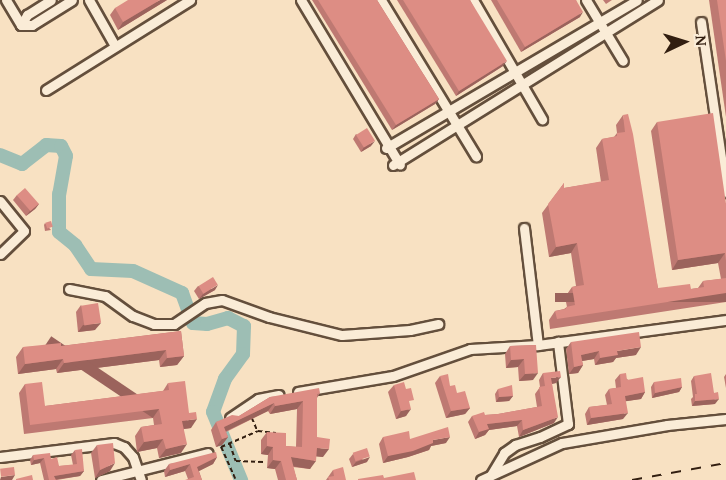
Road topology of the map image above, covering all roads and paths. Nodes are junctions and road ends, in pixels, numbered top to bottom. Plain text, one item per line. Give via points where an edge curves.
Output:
1 (6, 0) edge
2 (51, 0) edge
3 (72, 0) edge
4 (89, 0) edge
5 (190, 0) edge
6 (301, 0) edge
7 (381, 0) edge
8 (472, 0) edge
9 (586, 0) edge
10 (637, 0) edge
11 (658, 0) edge
12 (599, 22) junction
13 (701, 22) dead end
14 (21, 25) junction
15 (606, 33) junction
16 (116, 46) junction
17 (623, 61) dead end
18 (514, 72) junction
19 (522, 85) junction
20 (46, 90) dead end
21 (448, 111) junction
22 (542, 119) dead end
23 (457, 125) junction
24 (387, 147) junction
25 (476, 156) dead end
26 (726, 192) edge
27 (0, 201) edge
28 (524, 228) dead end
29 (0, 254) edge
30 (69, 289) dead end
31 (726, 320) edge
32 (438, 324) dead end
33 (558, 342) junction
34 (538, 345) junction
35 (248, 411) edge
36 (230, 418) edge
37 (726, 419) edge
38 (568, 424) junction
39 (258, 431) junction
40 (277, 433) edge
41 (571, 441) junction
42 (229, 443) junction
43 (208, 453) edge
44 (0, 457) edge
45 (264, 462) dead end
46 (140, 475) edge
47 (491, 475) junction
48 (235, 479) edge
49 (101, 480) edge
50 (480, 480) edge

1 - 14 street
2 - 14 street via 27,15
3 - 14 street via 32,25
4 - 16 street
5 - 16 street
6 - 24 street
7 - 21 street
8 - 18 street
9 - 12 street
10 - 12 street
11 - 15 street
12 - 15 street
12 - 18 street
13 - 26 street
15 - 17 street
15 - 19 street
16 - 20 street
18 - 19 street
18 - 21 street
19 - 22 street
19 - 23 street
21 - 23 street
21 - 24 street
23 - 24 street via 397,164
23 - 25 street
27 - 29 street via 24,231
28 - 34 street
30 - 32 street via 105,296 133,316 154,324 174,324 206,303 222,300 269,317 342,335
31 - 33 street
33 - 34 street
33 - 38 street
34 - 36 street via 470,348 393,376 258,399
35 - 39 path
37 - 41 street
38 - 41 street
38 - 47 street via 515,445 504,453
39 - 40 path
39 - 42 path
41 - 47 street
42 - 45 path via 236,461
42 - 48 path via 221,447
43 - 46 street
44 - 46 street via 114,443 133,457
46 - 49 street
47 - 50 street

